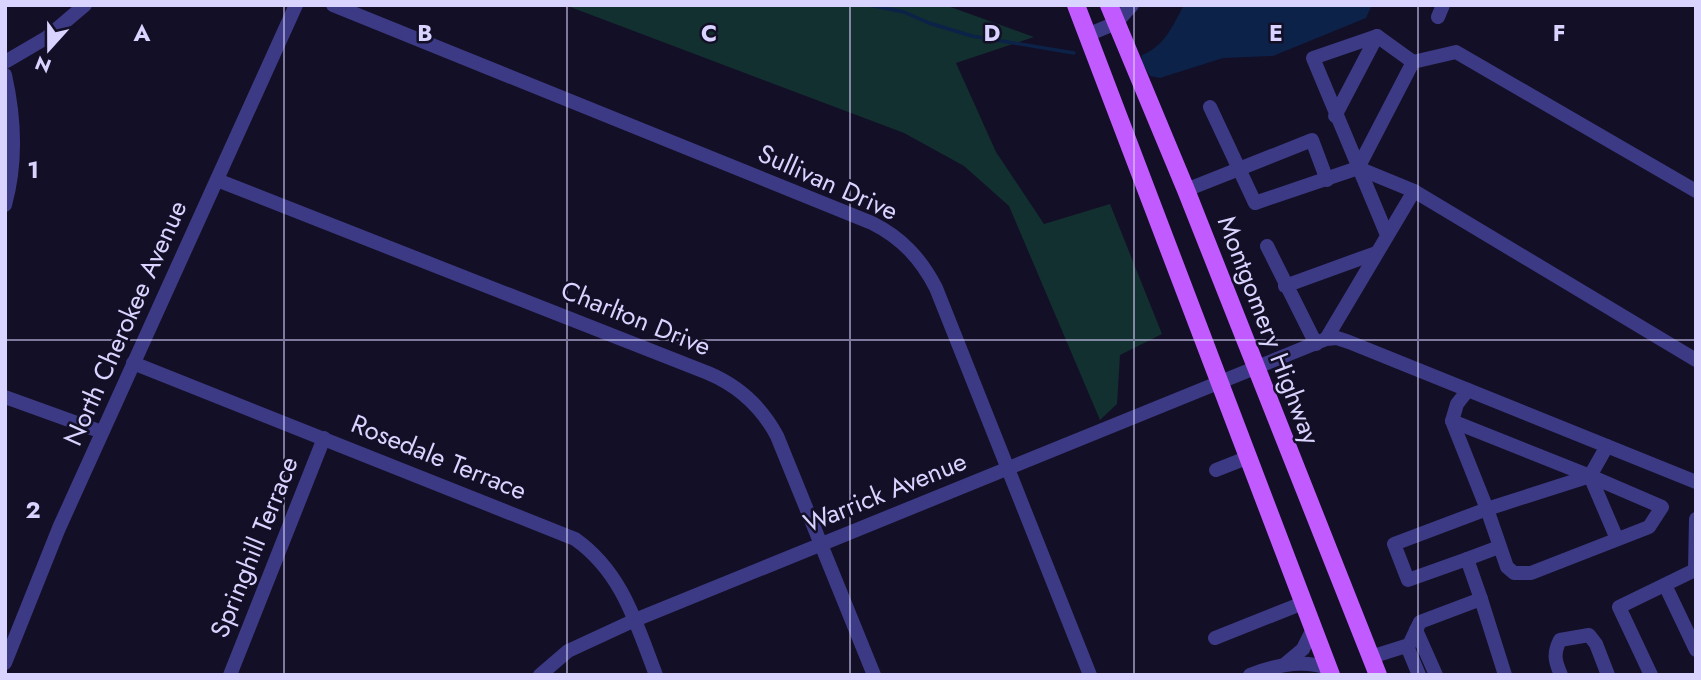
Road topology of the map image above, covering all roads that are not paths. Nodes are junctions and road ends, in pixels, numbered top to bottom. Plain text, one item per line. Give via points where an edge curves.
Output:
1 (85, 5) edge
2 (296, 5) edge
3 (333, 5) edge
4 (1076, 5) edge
5 (1109, 5) edge
6 (1132, 5) edge
7 (1116, 23) junction
8 (1087, 35) junction
9 (1377, 36) junction
10 (5, 62) edge
11 (1413, 62) junction
12 (5, 75) edge
13 (1210, 107) dead end
14 (1335, 116) junction
15 (1239, 168) junction
16 (1358, 168) junction
17 (217, 180) junction
18 (1327, 180) junction
19 (1186, 190) junction
20 (1414, 191) junction
21 (1696, 191) edge
22 (5, 205) edge
23 (1387, 235) junction
24 (1267, 246) dead end
25 (1377, 253) junction
26 (1285, 286) junction
27 (1321, 342) junction
28 (1696, 360) edge
29 (133, 363) junction
30 (1257, 369) junction
31 (1220, 383) junction
32 (1468, 390) junction
33 (5, 397) edge
34 (1452, 421) junction
35 (102, 432) junction
36 (324, 438) junction
37 (1607, 446) junction
38 (1249, 457) junction
39 (1008, 469) junction
40 (1216, 470) dead end
41 (1590, 476) junction
42 (1696, 482) edge
43 (1487, 509) junction
44 (1696, 519) edge
45 (1617, 539) junction
46 (821, 544) junction
47 (1499, 547) junction
48 (1467, 559) junction
49 (1695, 571) edge
50 (1665, 585) junction
51 (1481, 599) junction
52 (1303, 603) junction
53 (635, 620) junction
54 (1313, 629) junction
55 (1416, 629) junction
56 (1215, 638) dead end
57 (1407, 646) junction
58 (1696, 650) edge
59 (7, 656) edge
60 (1371, 657) junction
61 (1276, 669) edge
62 (1330, 671) edge
63 (230, 675) edge
64 (540, 675) edge
65 (656, 675) edge
66 (874, 675) edge
67 (1090, 675) edge
68 (1250, 675) edge
69 (1378, 675) edge
70 (1419, 675) edge
71 (1436, 675) edge
72 (1505, 675) edge
73 (1561, 675) edge
74 (1608, 675) edge
75 (1651, 675) edge

1 - 10 street via 46,38
2 - 17 street, North Cherokee Avenue
3 - 39 street, Sullivan Drive via 894,235 917,257 933,282
4 - 8 main road
5 - 7 main road, Montgomery Highway
6 - 7 street
7 - 8 street
7 - 19 main road, Montgomery Highway
8 - 31 main road
9 - 11 street
9 - 14 street
9 - 14 street via 1313,58
11 - 16 street
11 - 21 street via 1456,52
12 - 22 street via 14,137
13 - 15 street
14 - 16 street
15 - 18 street via 1255,203
15 - 18 street via 1312,140
15 - 19 street
16 - 18 street
16 - 20 street
16 - 23 street
17 - 29 street, North Cherokee Avenue
17 - 46 street, Charlton Drive via 722,379 748,397 771,425
19 - 30 main road, Montgomery Highway
20 - 23 street
20 - 28 street
23 - 25 street
24 - 26 street
25 - 26 street
25 - 27 street
26 - 27 street
27 - 30 street, Warrick Avenue
27 - 32 street via 1337,338
29 - 35 street, North Cherokee Avenue
29 - 36 street, Rosedale Terrace
30 - 31 street, Warrick Avenue
30 - 60 main road, Montgomery Highway
31 - 38 main road
31 - 39 street, Warrick Avenue
32 - 34 street
32 - 37 street
33 - 35 street
34 - 41 street
34 - 43 street
35 - 59 street, North Cherokee Avenue
36 - 53 street, Rosedale Terrace via 575,539 609,570
36 - 63 street, Springhill Terrace
37 - 41 street
37 - 42 street
38 - 40 street
38 - 52 main road
39 - 46 street, Warrick Avenue
39 - 67 street, Sullivan Drive
41 - 43 street
41 - 45 street
41 - 45 street via 1662,507 1649,527
43 - 47 street
43 - 48 street via 1394,544 1408,580
44 - 49 street
45 - 47 street via 1531,573 1514,573
46 - 53 street, Warrick Avenue
46 - 66 street, Charlton Drive
47 - 48 street
48 - 51 street
49 - 50 street
50 - 58 street
50 - 75 street via 1619,607
51 - 55 street via 1420,622
51 - 72 street
52 - 54 main road
52 - 56 street
53 - 64 street, Warrick Avenue via 568,651
53 - 65 street, Rosedale Terrace
54 - 61 street via 1303,649
54 - 62 main road
55 - 57 street
55 - 71 street
57 - 60 street
57 - 70 street
60 - 69 main road, Montgomery Highway
61 - 62 street via 1312,663
61 - 68 street
73 - 74 street via 1555,660 1560,640 1589,635

